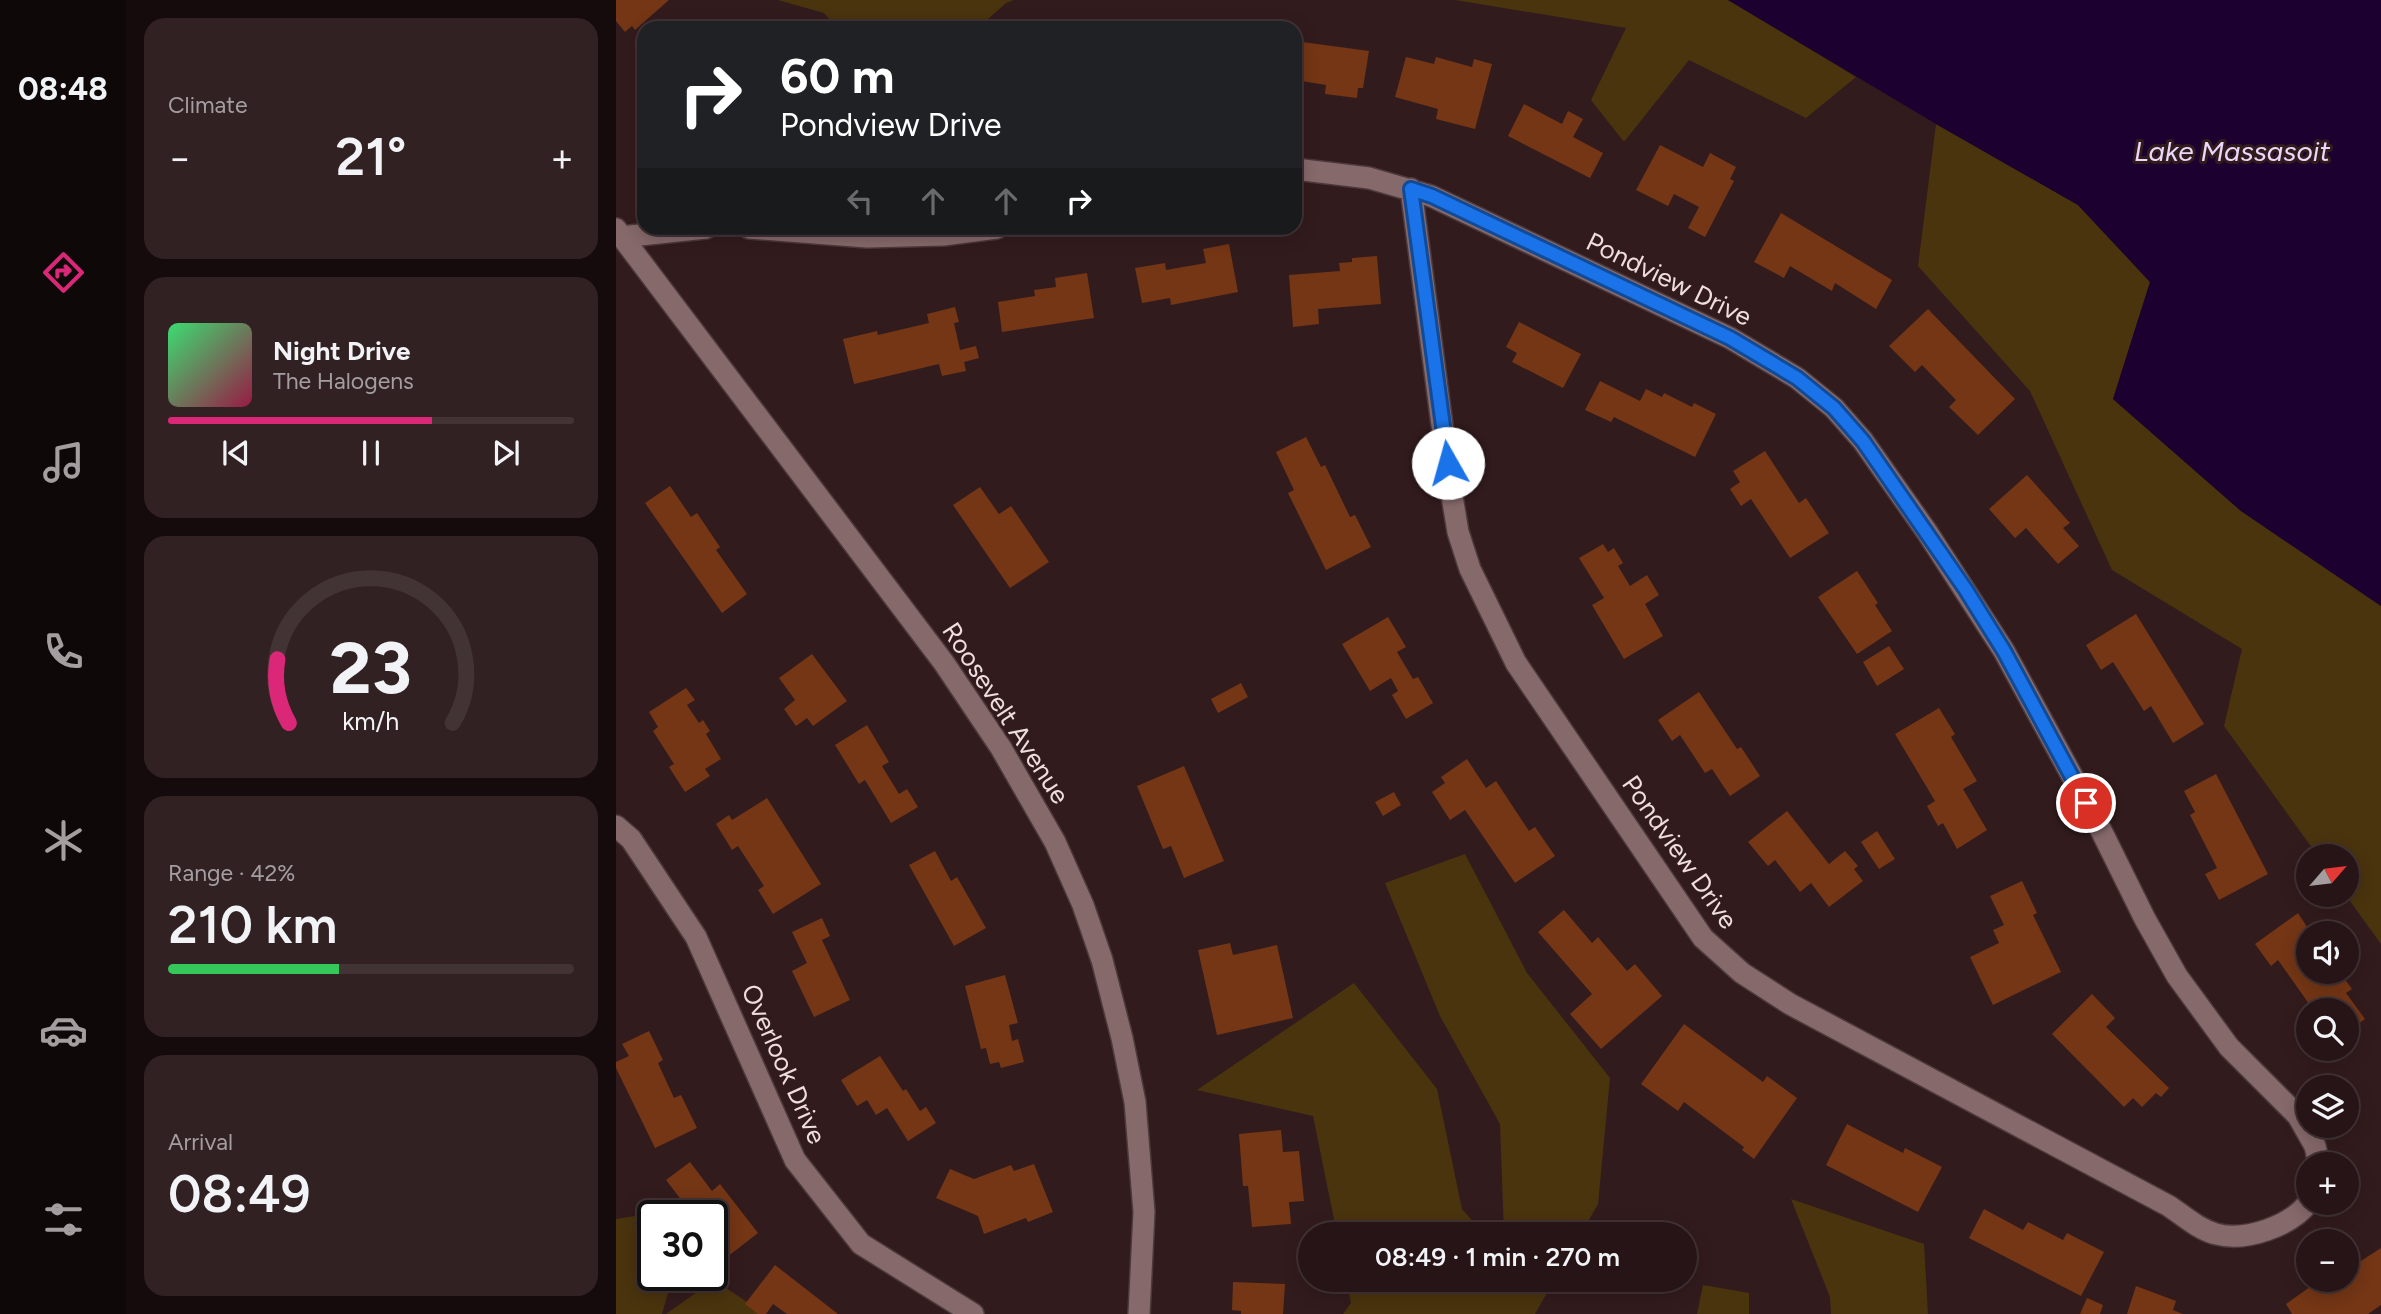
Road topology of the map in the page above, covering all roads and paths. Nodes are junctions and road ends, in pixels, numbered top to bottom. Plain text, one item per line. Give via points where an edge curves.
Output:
1 (1302, 170) edge
2 (1411, 189) junction
3 (637, 232) edge
4 (619, 233) edge
5 (841, 235) edge
6 (943, 235) edge
7 (616, 826) edge
8 (2316, 1152) edge
9 (2298, 1215) edge
10 (973, 1314) edge
11 (1139, 1314) edge

1 - 2 street, Pondview Drive via 1369,178
2 - 8 street, Pondview Drive via 1730,338 1797,378 1850,425 1947,560 2004,651 2188,992 2229,1047 2298,1116
2 - 9 street, Pondview Drive via 1449,478 1470,569 1516,663 1703,938 1742,973 1790,1004 2169,1206 2200,1227 2217,1234 2257,1232
3 - 4 street
4 - 11 street, Roosevelt Avenue via 944,663 1001,748 1055,842 1098,949 1135,1102 1144,1212
5 - 6 street
7 - 10 street, Overlook Drive via 631,839 696,937 795,1160 861,1244

